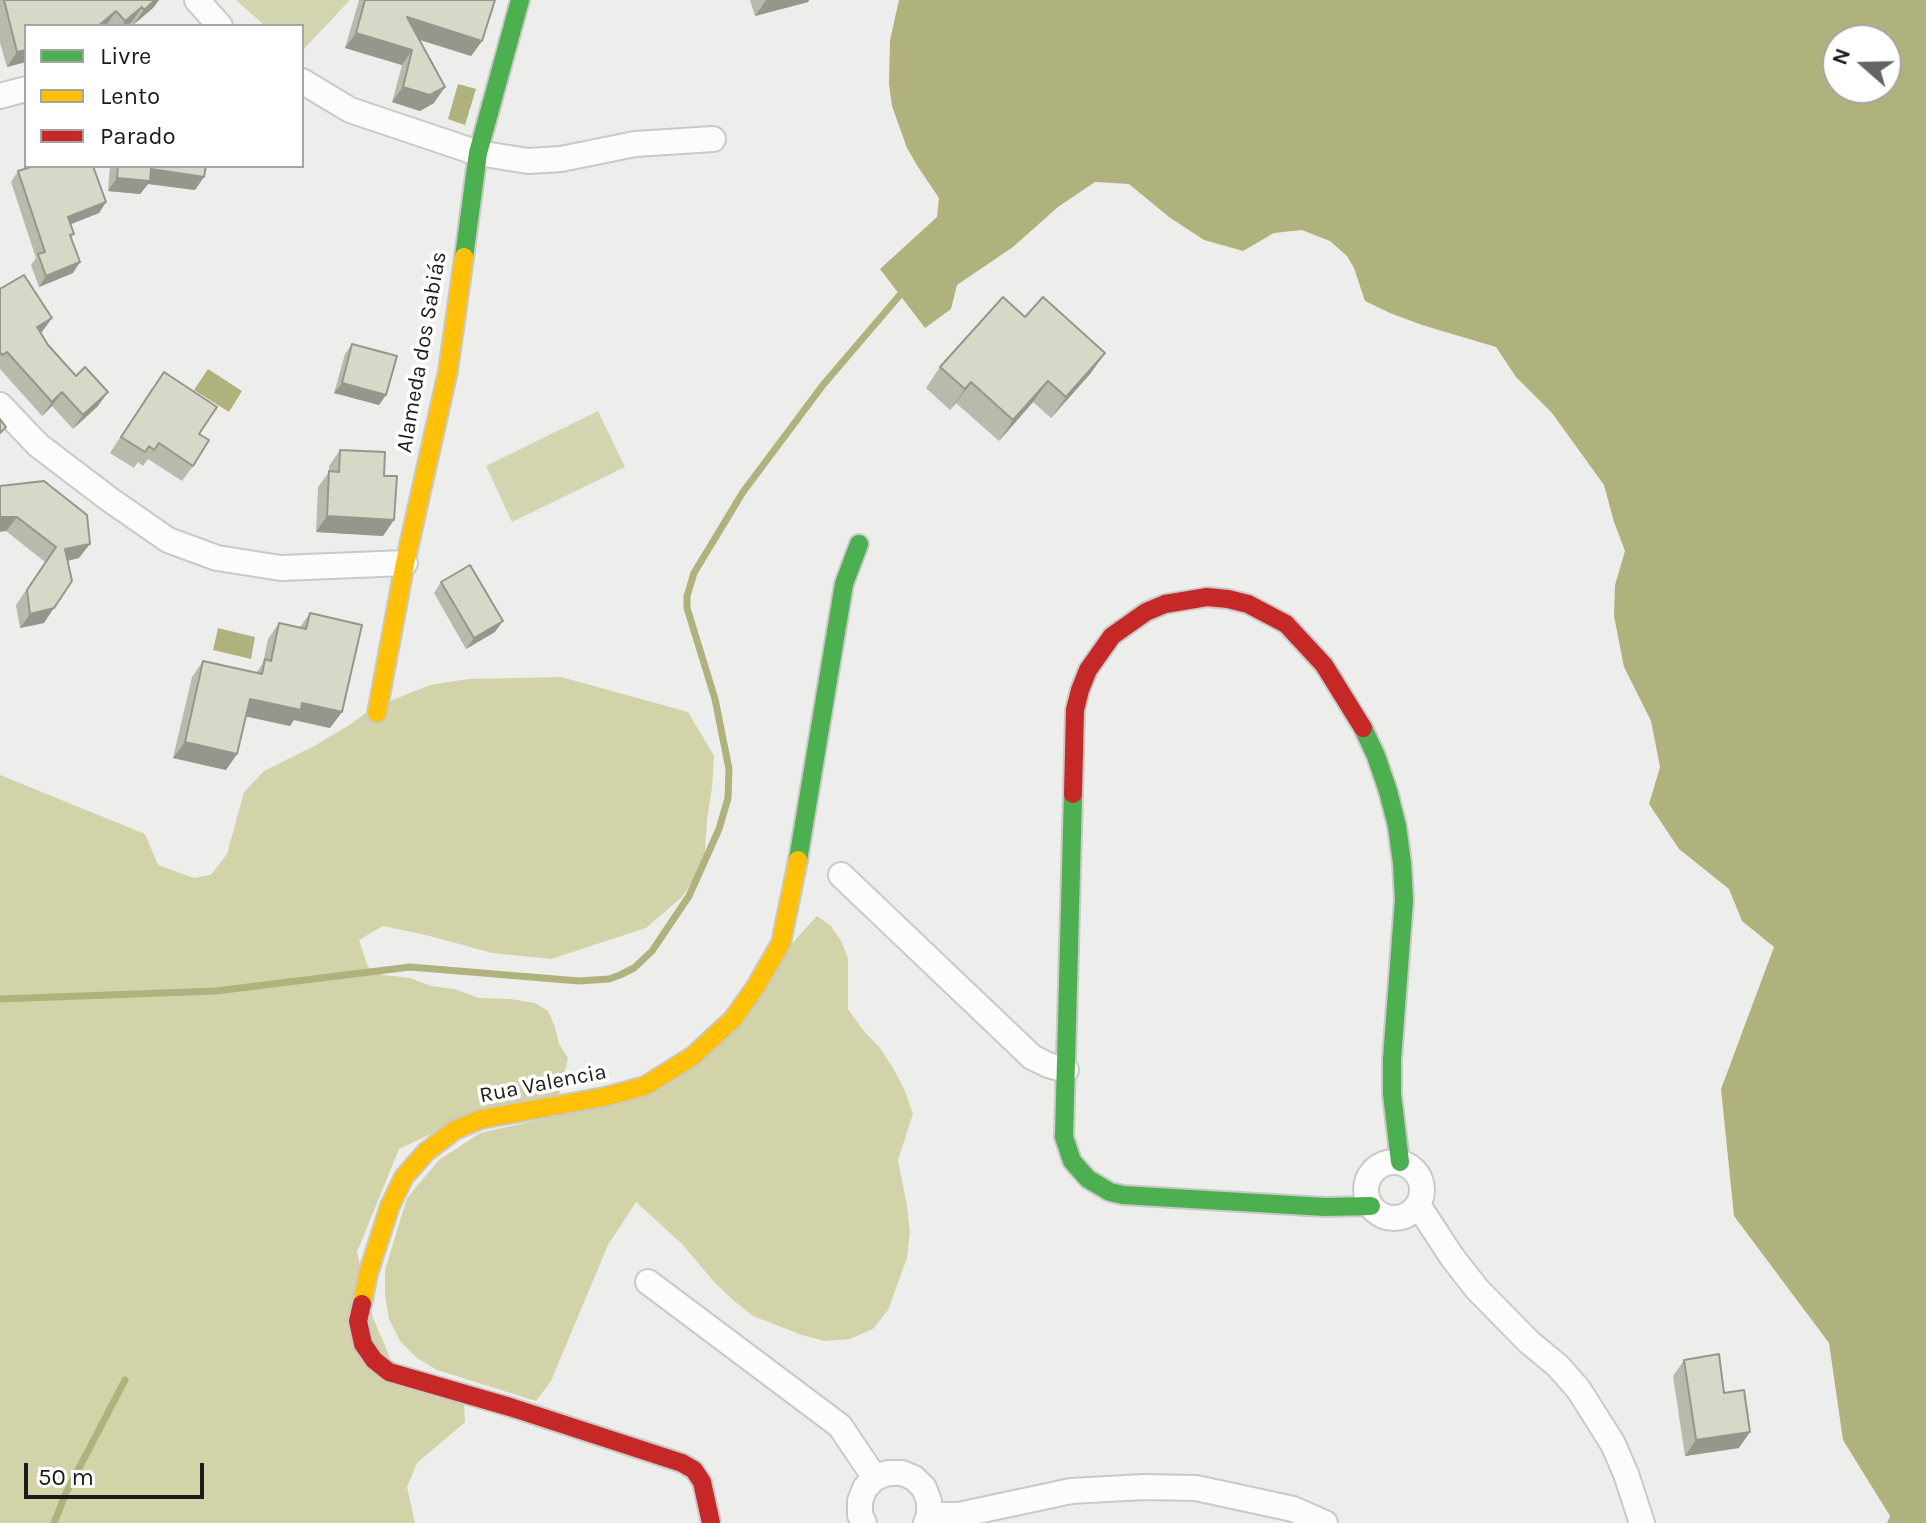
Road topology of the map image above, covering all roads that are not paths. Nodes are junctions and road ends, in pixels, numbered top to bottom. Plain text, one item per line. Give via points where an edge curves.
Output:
1 (197, 0) edge
2 (520, 0) edge
3 (218, 24) edge
4 (304, 82) edge
5 (24, 90) edge
6 (0, 96) edge
7 (713, 139) dead end
8 (478, 153) junction
9 (0, 405) edge
10 (859, 544) dead end
11 (405, 563) junction
12 (377, 713) dead end
13 (841, 875) dead end
14 (1066, 1070) junction
15 (1400, 1162) junction
16 (1418, 1205) junction
17 (1371, 1206) junction
18 (648, 1282) dead end
19 (875, 1478) junction
20 (928, 1519) edge
21 (711, 1523) edge
22 (864, 1523) edge
23 (1325, 1523) edge
24 (1642, 1523) edge

1 - 3 street
2 - 8 street, Alameda dos Sabiás
4 - 8 street via 350,110
5 - 6 street
7 - 8 street via 635,144 528,161
8 - 11 street, Alameda dos Sabiás via 448,371
9 - 11 street via 38,445 168,540 217,558 281,568
10 - 21 street, Rua Valencia via 844,584 781,943 755,988 733,1019 693,1056 645,1086 481,1119 426,1152 404,1177 390,1206 358,1321 363,1344 389,1372 682,1463 702,1482
11 - 12 street, Alameda dos Sabiás
13 - 14 street via 1032,1057
14 - 15 street via 1075,710 1080,690 1112,636 1146,612 1207,597 1248,604 1286,624 1324,665 1361,724 1388,791 1404,900 1392,1059
14 - 17 street via 1067,1149 1079,1171 1110,1192
15 - 16 street via 1418,1174
15 - 17 street via 1379,1166 1371,1174 1366,1195
16 - 17 street via 1400,1217 1378,1213
16 - 24 street via 1477,1289 1579,1390 1613,1444
18 - 19 street via 840,1426
19 - 20 street via 902,1473 914,1478 929,1501
19 - 22 street via 860,1501
20 - 23 street via 1071,1491 1196,1488 1293,1509

